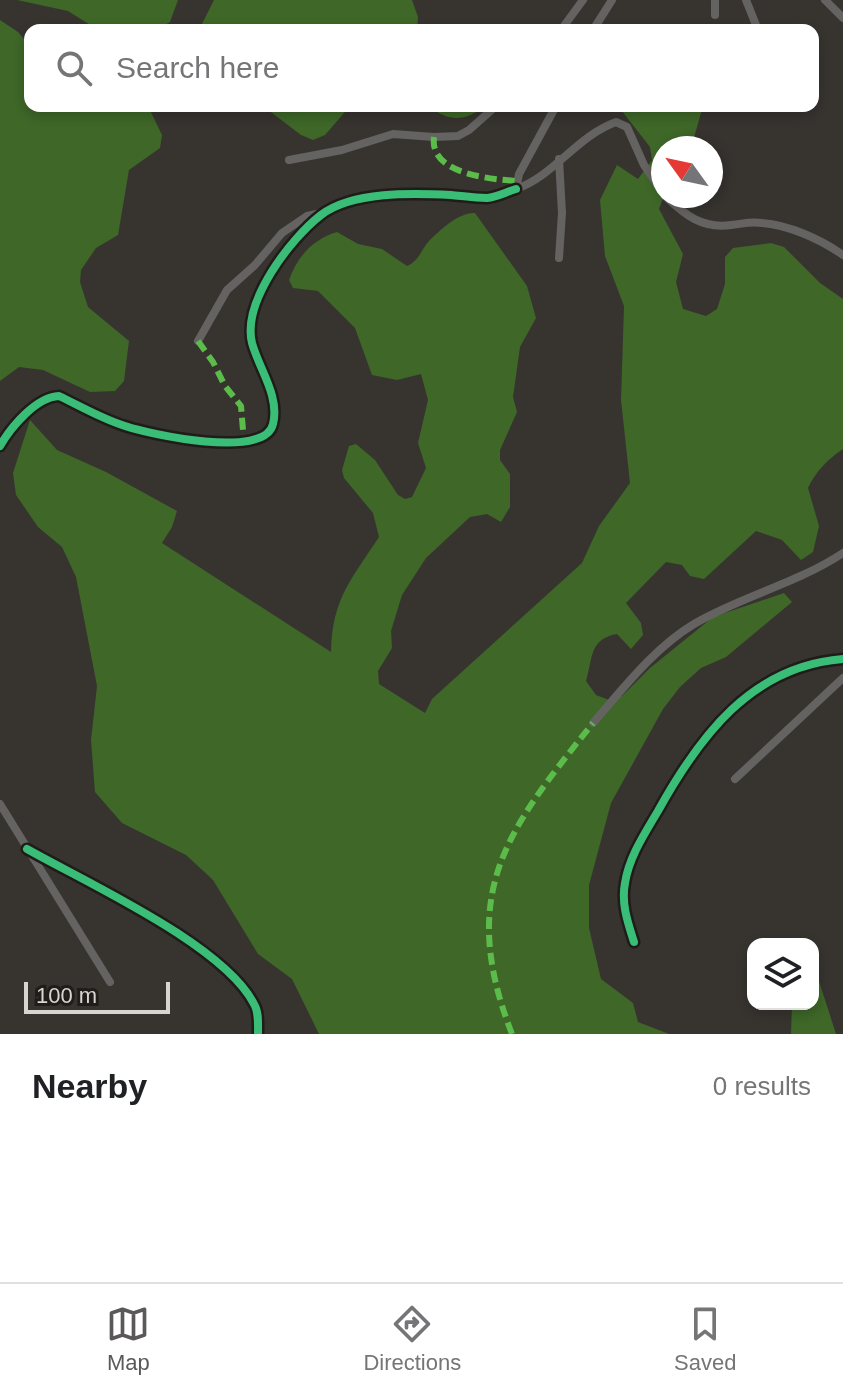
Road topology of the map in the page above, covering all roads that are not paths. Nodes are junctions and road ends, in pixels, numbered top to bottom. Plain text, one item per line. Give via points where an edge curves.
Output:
1 (583, 0) edge
2 (612, 0) edge
3 (715, 0) edge
4 (746, 0) edge
5 (825, 0) edge
6 (715, 15) dead end
7 (843, 18) edge
8 (565, 24) edge
9 (597, 24) edge
10 (756, 24) edge
11 (489, 112) edge
12 (553, 112) edge
13 (559, 159) junction
14 (289, 160) dead end
15 (651, 178) edge
16 (516, 189) junction
17 (679, 208) edge
18 (324, 213) junction
19 (843, 255) edge
20 (559, 258) dead end
21 (198, 341) dead end
22 (0, 446) edge
23 (843, 553) edge
24 (843, 659) edge
25 (843, 678) edge
26 (593, 723) dead end
27 (735, 779) dead end
28 (0, 804) edge
29 (27, 849) junction
30 (634, 942) dead end
31 (110, 982) dead end
32 (258, 1034) edge

1 - 8 street
2 - 9 street
3 - 6 street
4 - 10 street
5 - 7 street
11 - 14 street via 458,136 393,134
12 - 16 street
13 - 15 street via 609,125 622,123
13 - 16 street
13 - 20 street
16 - 18 street via 487,198 365,198
17 - 19 street via 704,224 776,225
18 - 21 street via 307,216 282,233 227,290
18 - 22 street via 269,276 251,315 253,344 274,414 267,434 244,442 189,440 124,426 52,396 30,411
23 - 26 street via 786,585 692,625 645,665
24 - 30 street via 822,661 773,681 724,715 699,743 631,863 624,899
25 - 27 street
28 - 29 street
29 - 31 street
29 - 32 street via 181,935 216,962 242,984 257,1007

